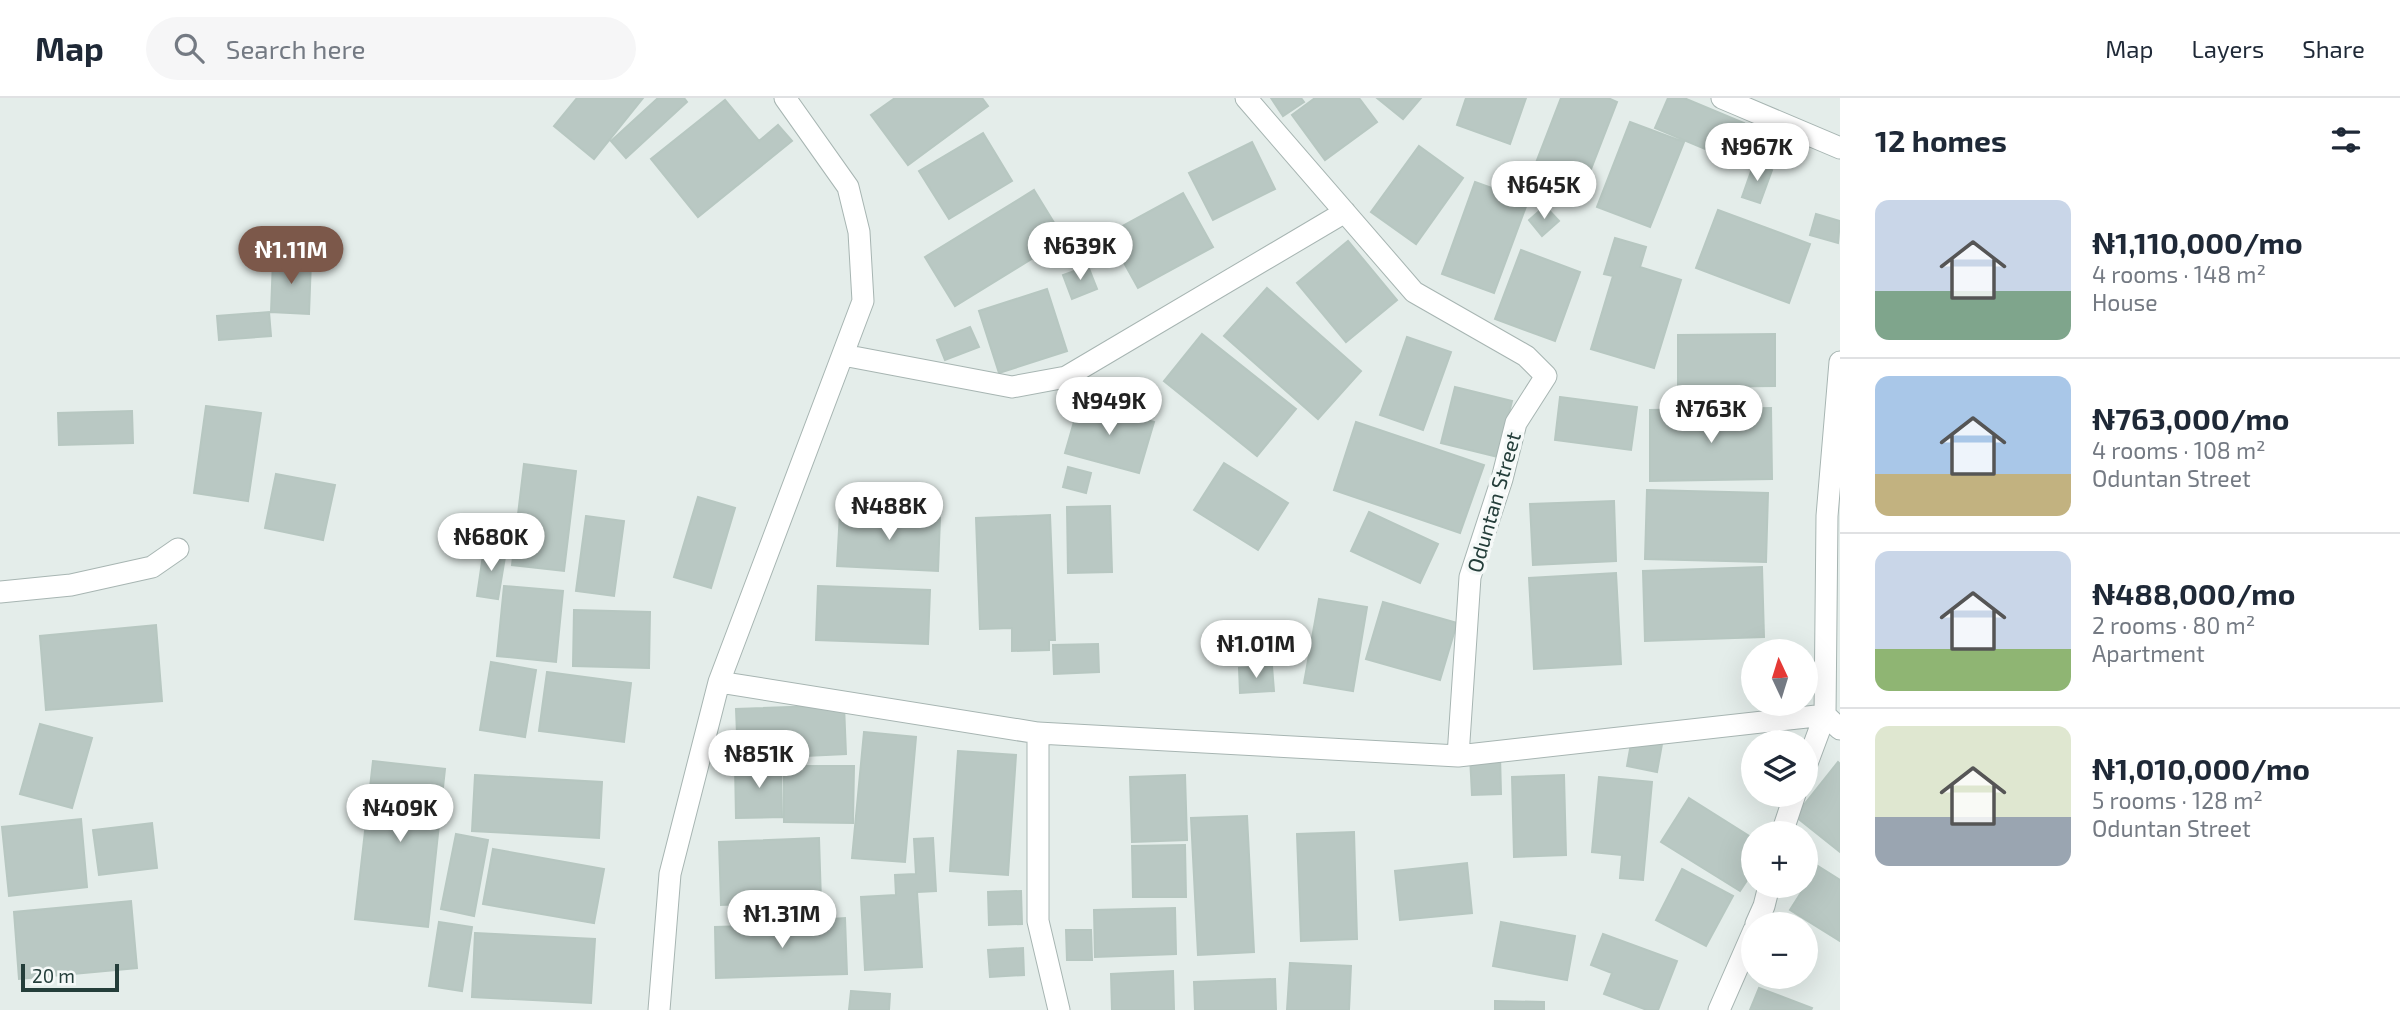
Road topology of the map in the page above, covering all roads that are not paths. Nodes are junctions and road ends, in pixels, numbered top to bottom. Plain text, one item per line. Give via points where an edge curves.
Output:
1 (785, 98) edge
2 (1246, 98) edge
3 (1722, 98) edge
4 (1840, 148) edge
5 (1345, 212) junction
6 (843, 355) junction
7 (1840, 362) edge
8 (178, 549) dead end
9 (0, 592) edge
10 (719, 682) junction
11 (1835, 718) edge
12 (1038, 733) junction
13 (1818, 746) edge
14 (1458, 757) junction
15 (1741, 960) edge
16 (659, 1010) edge
17 (1059, 1010) edge
18 (1719, 1010) edge

1 - 6 street via 848,187 859,232 863,301
2 - 5 street, Oduntan Street
3 - 4 street
5 - 6 street via 1066,377 1012,387
5 - 14 street, Oduntan Street via 1414,292 1525,356 1546,376 1516,423 1470,577
6 - 10 street
7 - 11 street via 1827,516
8 - 9 street via 152,567 71,585
10 - 12 street
10 - 16 street via 670,874
11 - 13 street
11 - 14 street
12 - 14 street
12 - 17 street via 1038,921
15 - 18 street

